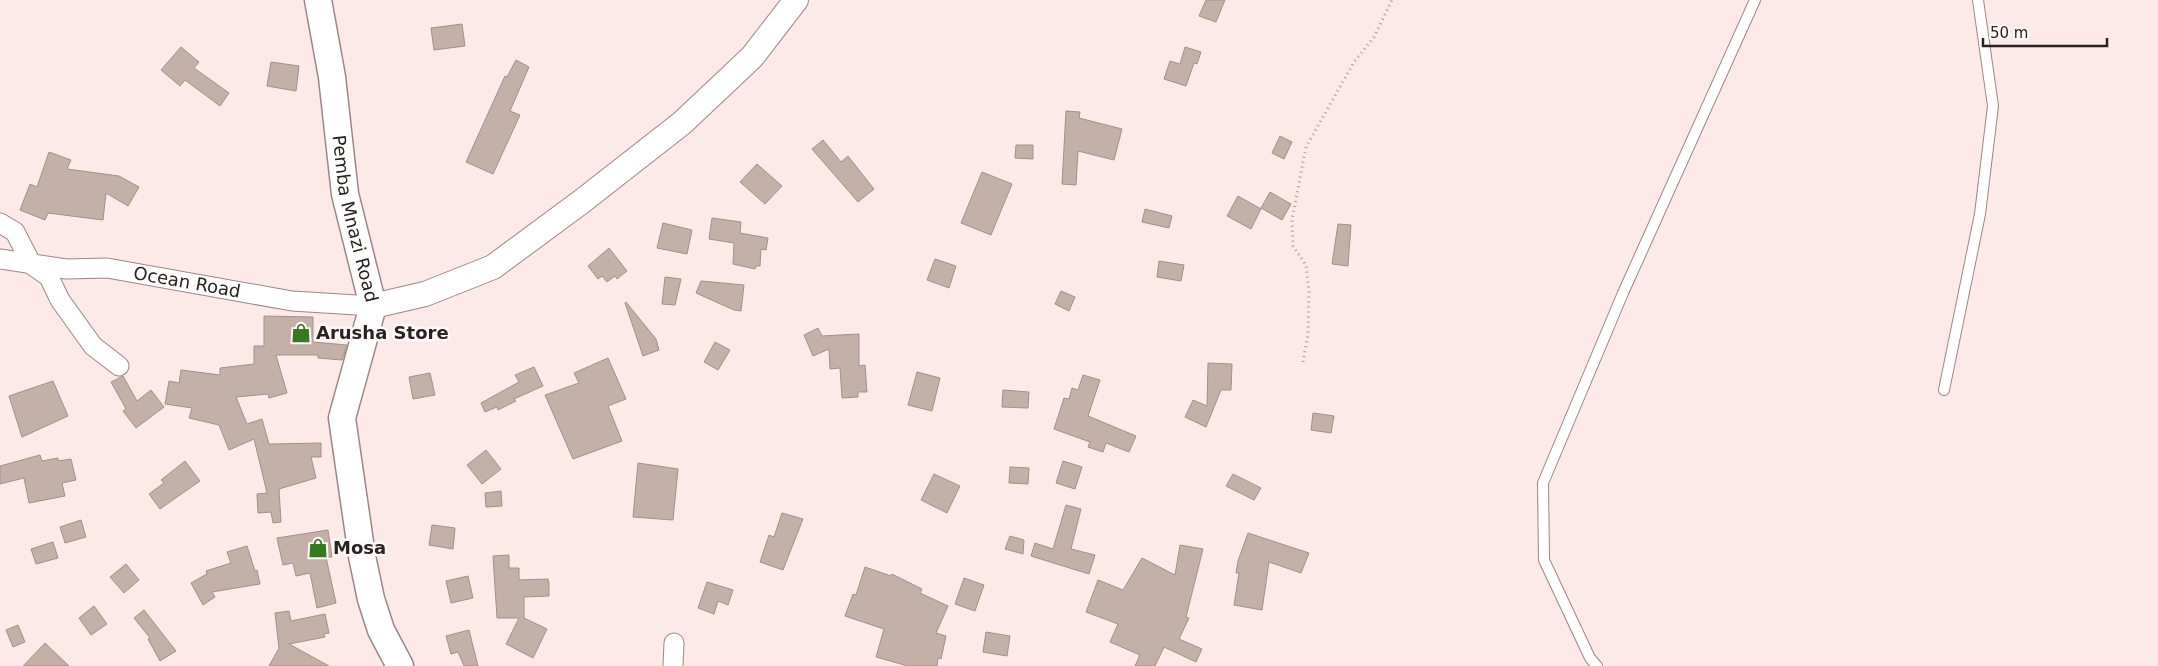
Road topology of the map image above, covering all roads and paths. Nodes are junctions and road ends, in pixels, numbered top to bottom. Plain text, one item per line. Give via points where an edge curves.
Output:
1 (318, 0) edge
2 (796, 0) edge
3 (1392, 0) edge
4 (1755, 0) edge
5 (1978, 0) edge
6 (0, 223) edge
7 (0, 259) edge
8 (32, 265) junction
9 (372, 306) junction
10 (1303, 362) dead end
11 (119, 366) dead end
12 (1944, 390) dead end
13 (674, 643) dead end
14 (400, 666) edge
15 (673, 666) edge
16 (1597, 666) edge

1 - 9 main road, Pemba Mnazi Road via 332,77 345,194
2 - 9 street via 752,57 682,123 493,267 425,294
3 - 10 path via 1374,37 1354,62 1306,147 1292,220 1293,246 1306,265 1309,292 1308,335
4 - 16 lane via 1623,293 1543,483 1544,560 1590,658
5 - 12 lane via 1992,106 1980,214
6 - 8 street via 15,232
7 - 8 street, Ocean Road
8 - 9 street, Ocean Road via 106,268 292,301
8 - 11 street via 49,277 60,300 93,346
9 - 14 main road, Pemba Mnazi Road via 342,418 371,599 381,630
13 - 15 street

